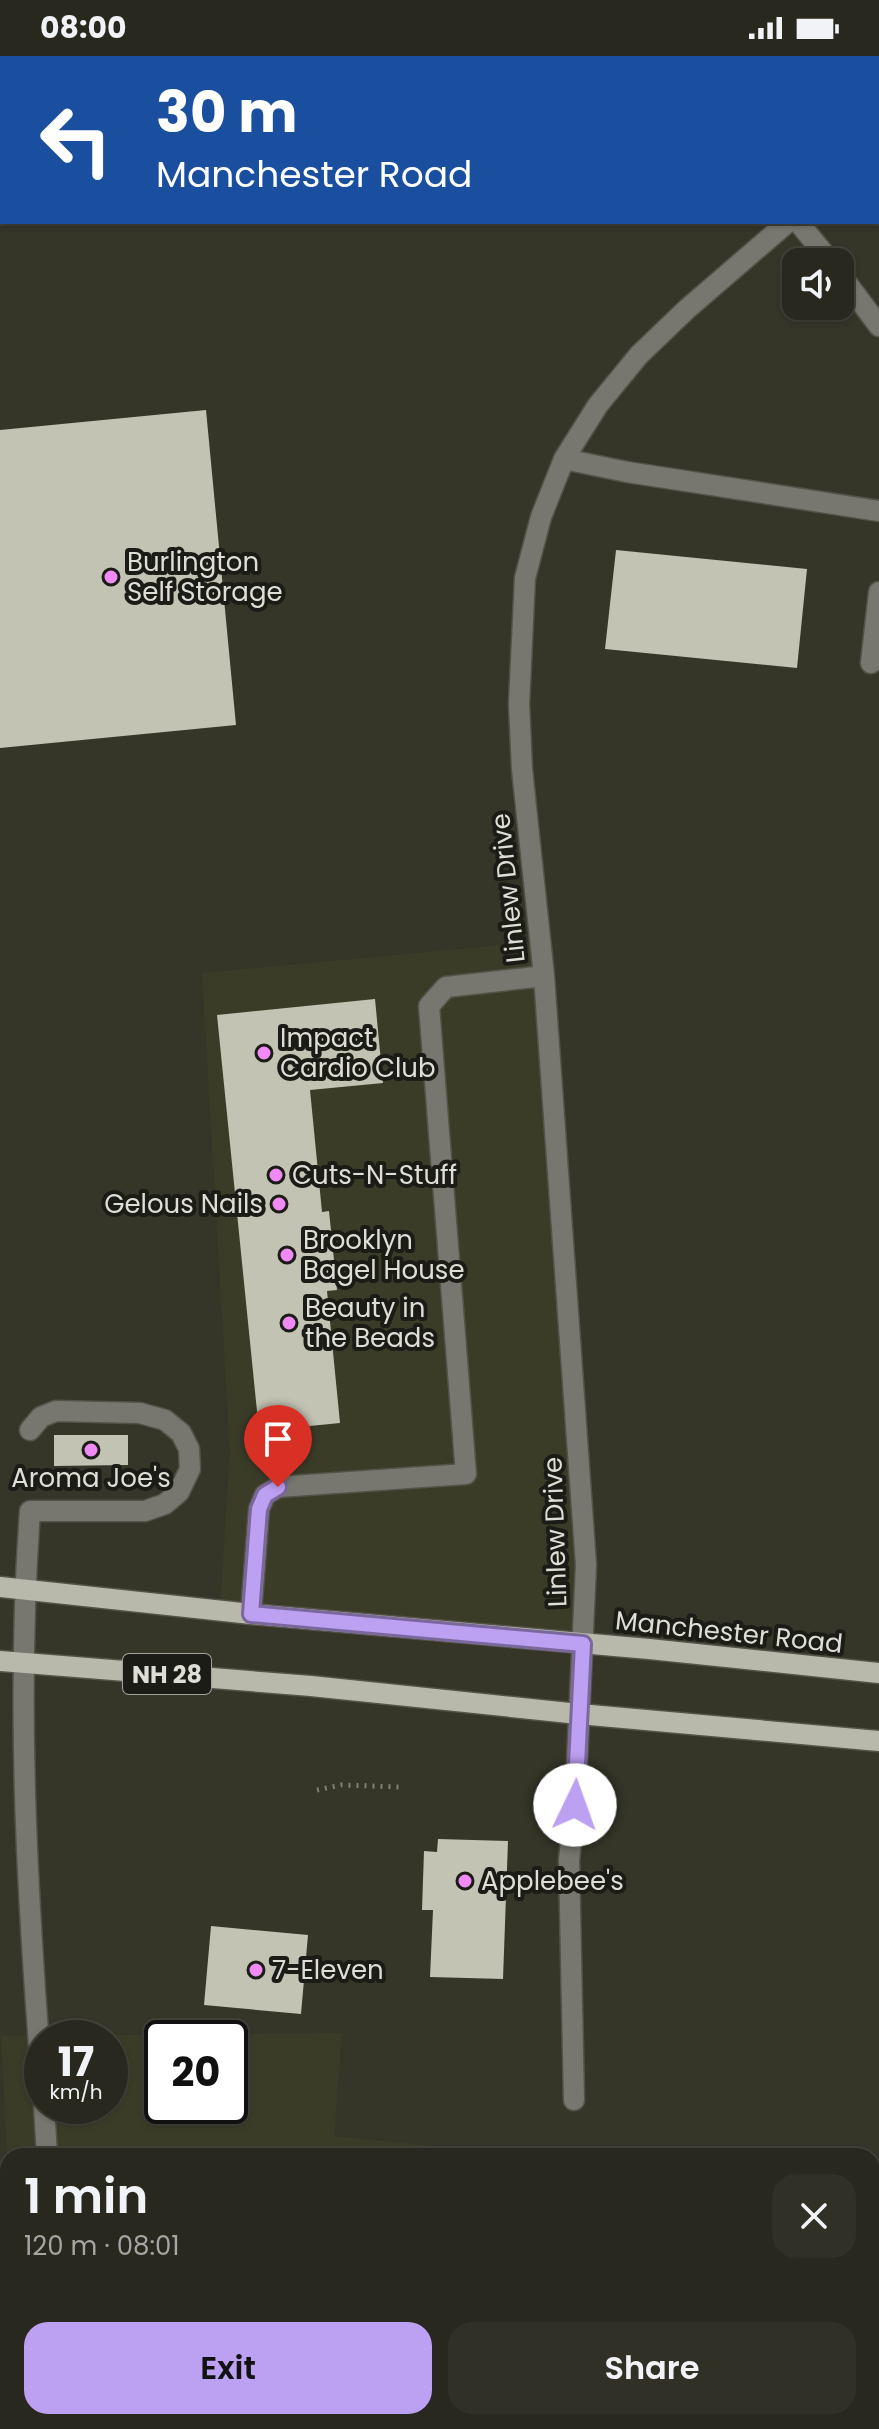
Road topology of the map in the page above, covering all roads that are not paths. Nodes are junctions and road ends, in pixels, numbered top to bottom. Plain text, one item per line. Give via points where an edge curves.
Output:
1 (786, 224) edge
2 (800, 224) edge
3 (819, 248) edge
4 (854, 293) edge
5 (879, 326) edge
6 (564, 459) junction
7 (879, 511) edge
8 (879, 592) edge
9 (871, 663) dead end
10 (544, 976) junction
11 (30, 1430) dead end
12 (0, 1587) edge
13 (24, 1589) junction
14 (251, 1614) junction
15 (583, 1644) junction
16 (0, 1661) edge
17 (22, 1663) junction
18 (879, 1673) edge
19 (579, 1714) junction
20 (879, 1741) edge
21 (37, 2020) edge
22 (574, 2100) dead end
23 (45, 2124) edge
24 (47, 2148) edge

1 - 6 street, Linlew Drive via 639,355 598,405
2 - 3 street
4 - 5 street
6 - 7 street
6 - 10 street, Linlew Drive via 525,578 521,642 522,769
8 - 9 street
10 - 14 street via 446,987 429,1006 466,1474 278,1487 265,1495 259,1509
10 - 15 street, Linlew Drive via 586,1565
11 - 13 street via 41,1417 56,1411 140,1413 165,1420 181,1433 190,1469 179,1492 145,1511 30,1511
12 - 13 main road, Manchester Road
13 - 14 main road, Manchester Road
13 - 17 street
14 - 15 main road, Manchester Road
15 - 18 main road, Manchester Road
15 - 19 street, Linlew Drive
16 - 17 main road, NH 28
17 - 19 main road, NH 28
17 - 21 street
19 - 20 main road, NH 28
19 - 22 street, Linlew Drive via 569,1860
23 - 24 street

